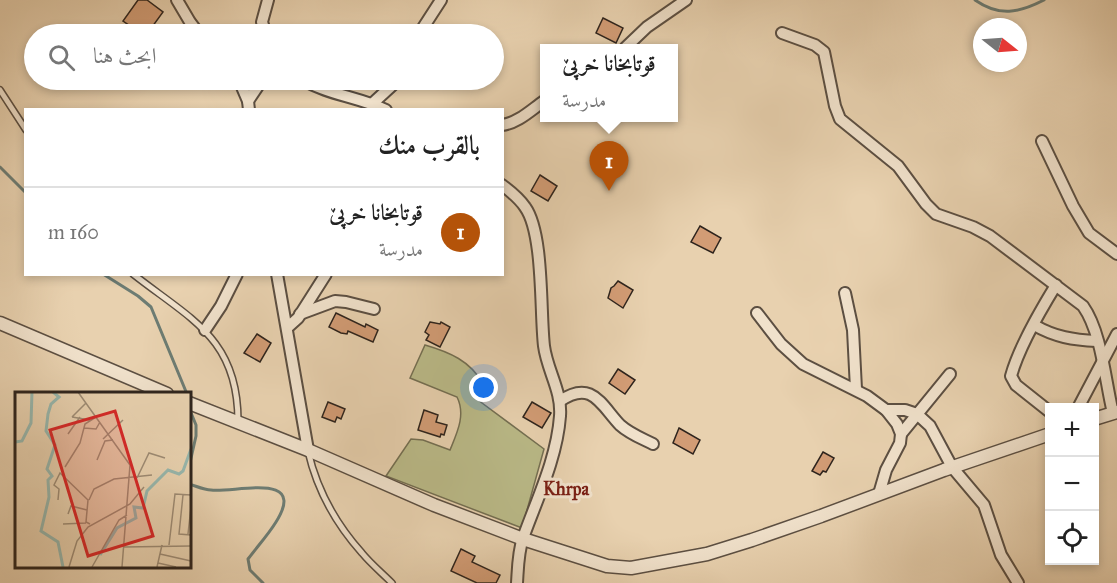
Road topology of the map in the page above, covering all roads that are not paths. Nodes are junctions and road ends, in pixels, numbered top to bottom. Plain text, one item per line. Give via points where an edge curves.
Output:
1 (177, 0) edge
2 (268, 0) edge
3 (441, 0) edge
4 (686, 0) edge
5 (192, 24) edge
6 (263, 24) edge
7 (425, 24) edge
8 (782, 33) dead end
9 (629, 44) edge
10 (0, 90) edge
11 (242, 90) edge
12 (256, 90) edge
13 (337, 90) edge
14 (387, 90) edge
15 (373, 103) junction
16 (540, 104) edge
17 (248, 105) edge
18 (382, 108) edge
19 (504, 125) edge
20 (24, 127) edge
21 (1042, 141) dead end
22 (504, 186) edge
23 (1117, 254) edge
24 (136, 276) edge
25 (236, 276) edge
26 (277, 276) edge
27 (325, 276) edge
28 (1056, 285) junction
29 (845, 292) dead end
30 (374, 309) dead end
31 (756, 313) dead end
32 (300, 314) junction
33 (0, 323) edge
34 (1034, 325) junction
35 (288, 327) junction
36 (205, 330) junction
37 (1117, 334) edge
38 (1097, 341) junction
39 (1102, 361) junction
40 (950, 374) dead end
41 (856, 388) junction
42 (162, 392) edge
43 (560, 401) junction
44 (1081, 403) edge
45 (194, 405) edge
46 (1045, 408) edge
47 (886, 410) junction
48 (1115, 412) edge
49 (917, 414) junction
50 (1099, 418) edge
51 (238, 423) junction
52 (901, 434) junction
53 (1045, 436) edge
54 (653, 444) dead end
55 (308, 450) junction
56 (952, 467) junction
57 (879, 495) junction
58 (523, 539) junction
59 (392, 583) edge
60 (517, 583) edge
61 (1018, 583) edge

1 - 5 street
2 - 6 street
3 - 7 street
4 - 9 street
8 - 28 street via 824,52 840,119 898,165 936,214 990,236
10 - 20 lane
11 - 17 street
12 - 17 street
13 - 15 street
14 - 15 street
15 - 18 street
16 - 19 street
21 - 23 street via 1089,233
22 - 43 street via 526,207 533,224 544,346
24 - 36 lane
25 - 36 street
26 - 35 street
27 - 32 street
28 - 34 street
28 - 38 street via 1083,306
29 - 41 street via 854,340
30 - 32 street via 335,301
31 - 41 street via 803,364
32 - 35 street
33 - 42 street
34 - 38 street via 1066,339
34 - 46 street via 1011,376 1016,385
35 - 55 street
36 - 51 lane via 217,343 231,374
37 - 39 street
38 - 39 street
39 - 44 street
39 - 48 street
40 - 49 street
41 - 47 street
43 - 54 street via 569,394 593,395 630,433
43 - 58 street via 553,450
45 - 51 street
47 - 49 street
47 - 52 street
48 - 50 street
49 - 52 street
49 - 56 street via 930,426
51 - 55 street
52 - 57 street
53 - 56 street
55 - 58 street
55 - 59 lane via 313,474 342,530
56 - 57 street
56 - 61 street via 984,505 1001,555
57 - 58 street via 707,554 632,568 607,566
58 - 60 street

